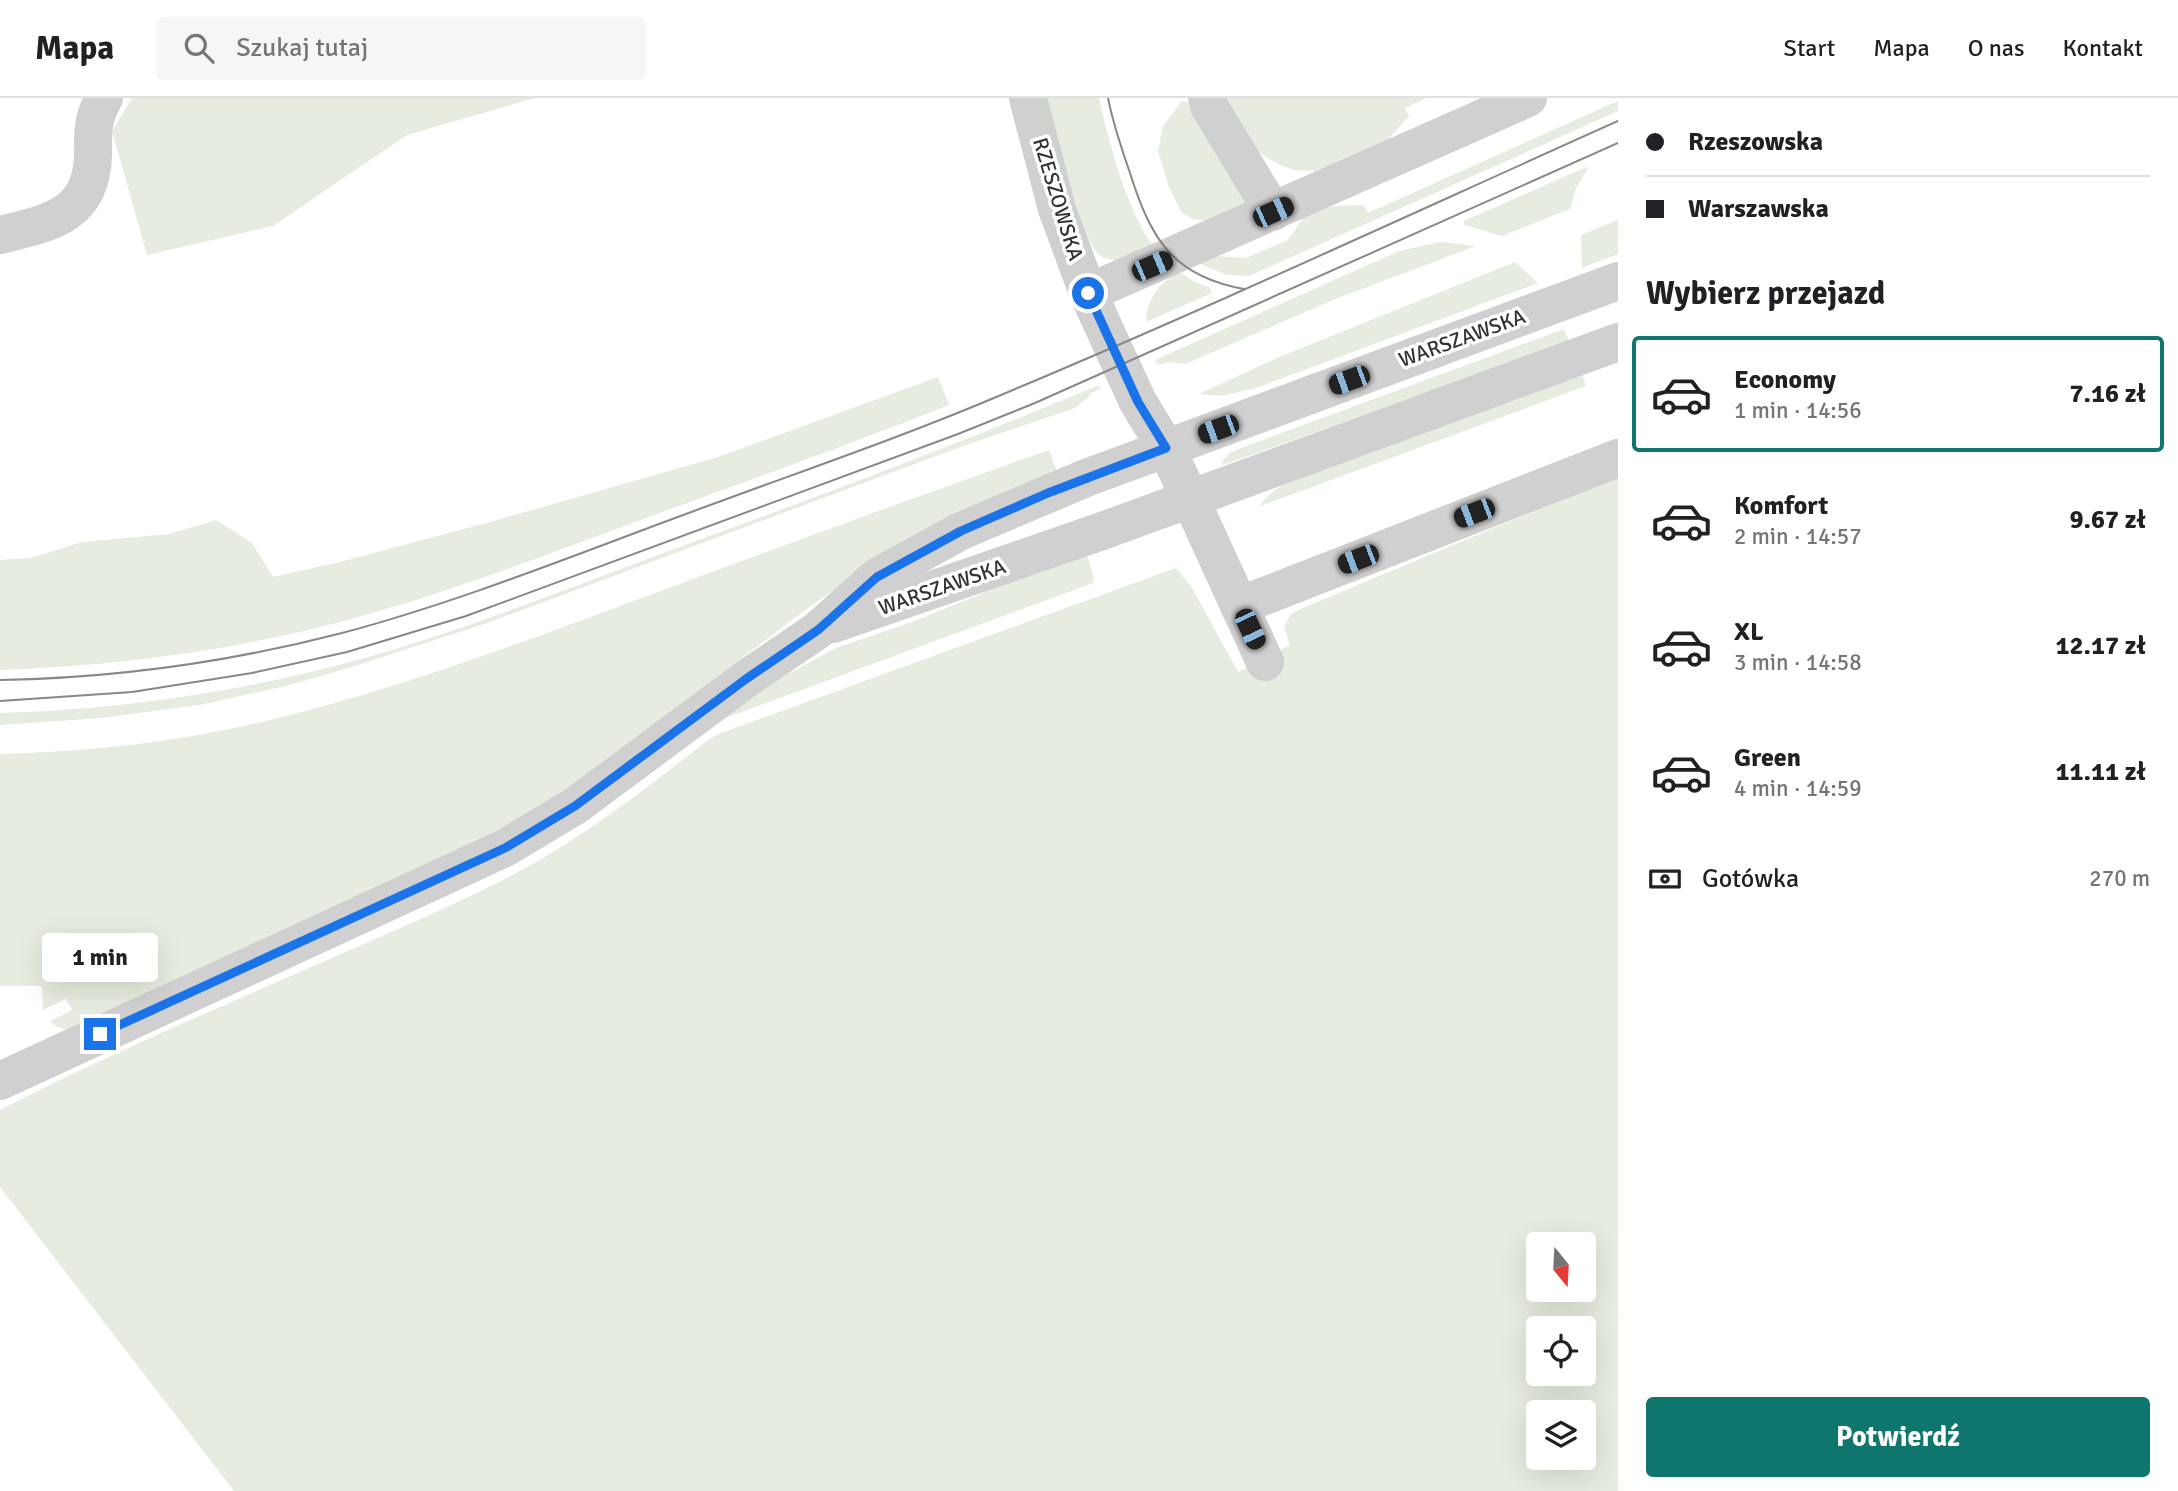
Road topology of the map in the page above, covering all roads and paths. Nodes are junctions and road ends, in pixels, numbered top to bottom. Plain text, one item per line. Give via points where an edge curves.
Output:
1 (104, 98) edge
2 (1028, 98) edge
3 (1207, 98) edge
4 (1528, 98) edge
5 (1273, 212) junction
6 (0, 235) edge
7 (1618, 281) edge
8 (1088, 293) junction
9 (1618, 342) edge
10 (1166, 448) junction
11 (1618, 458) edge
12 (1190, 498) junction
13 (1239, 606) junction
14 (818, 630) junction
15 (1265, 662) dead end
16 (0, 1081) edge

1 - 6 street via 94,121 91,180 84,194 59,218
2 - 8 street, RZESZOWSKA via 1057,209
3 - 5 street
4 - 5 street
5 - 8 street
7 - 10 street, WARSZAWSKA
8 - 10 street, RZESZOWSKA via 1138,402
9 - 12 street, WARSZAWSKA
10 - 12 street, RZESZOWSKA
10 - 14 street, WARSZAWSKA via 961,531 877,577
11 - 13 street
12 - 13 street, RZESZOWSKA
12 - 14 street, WARSZAWSKA
13 - 15 street, RZESZOWSKA
14 - 16 street, WARSZAWSKA via 575,806 505,848

